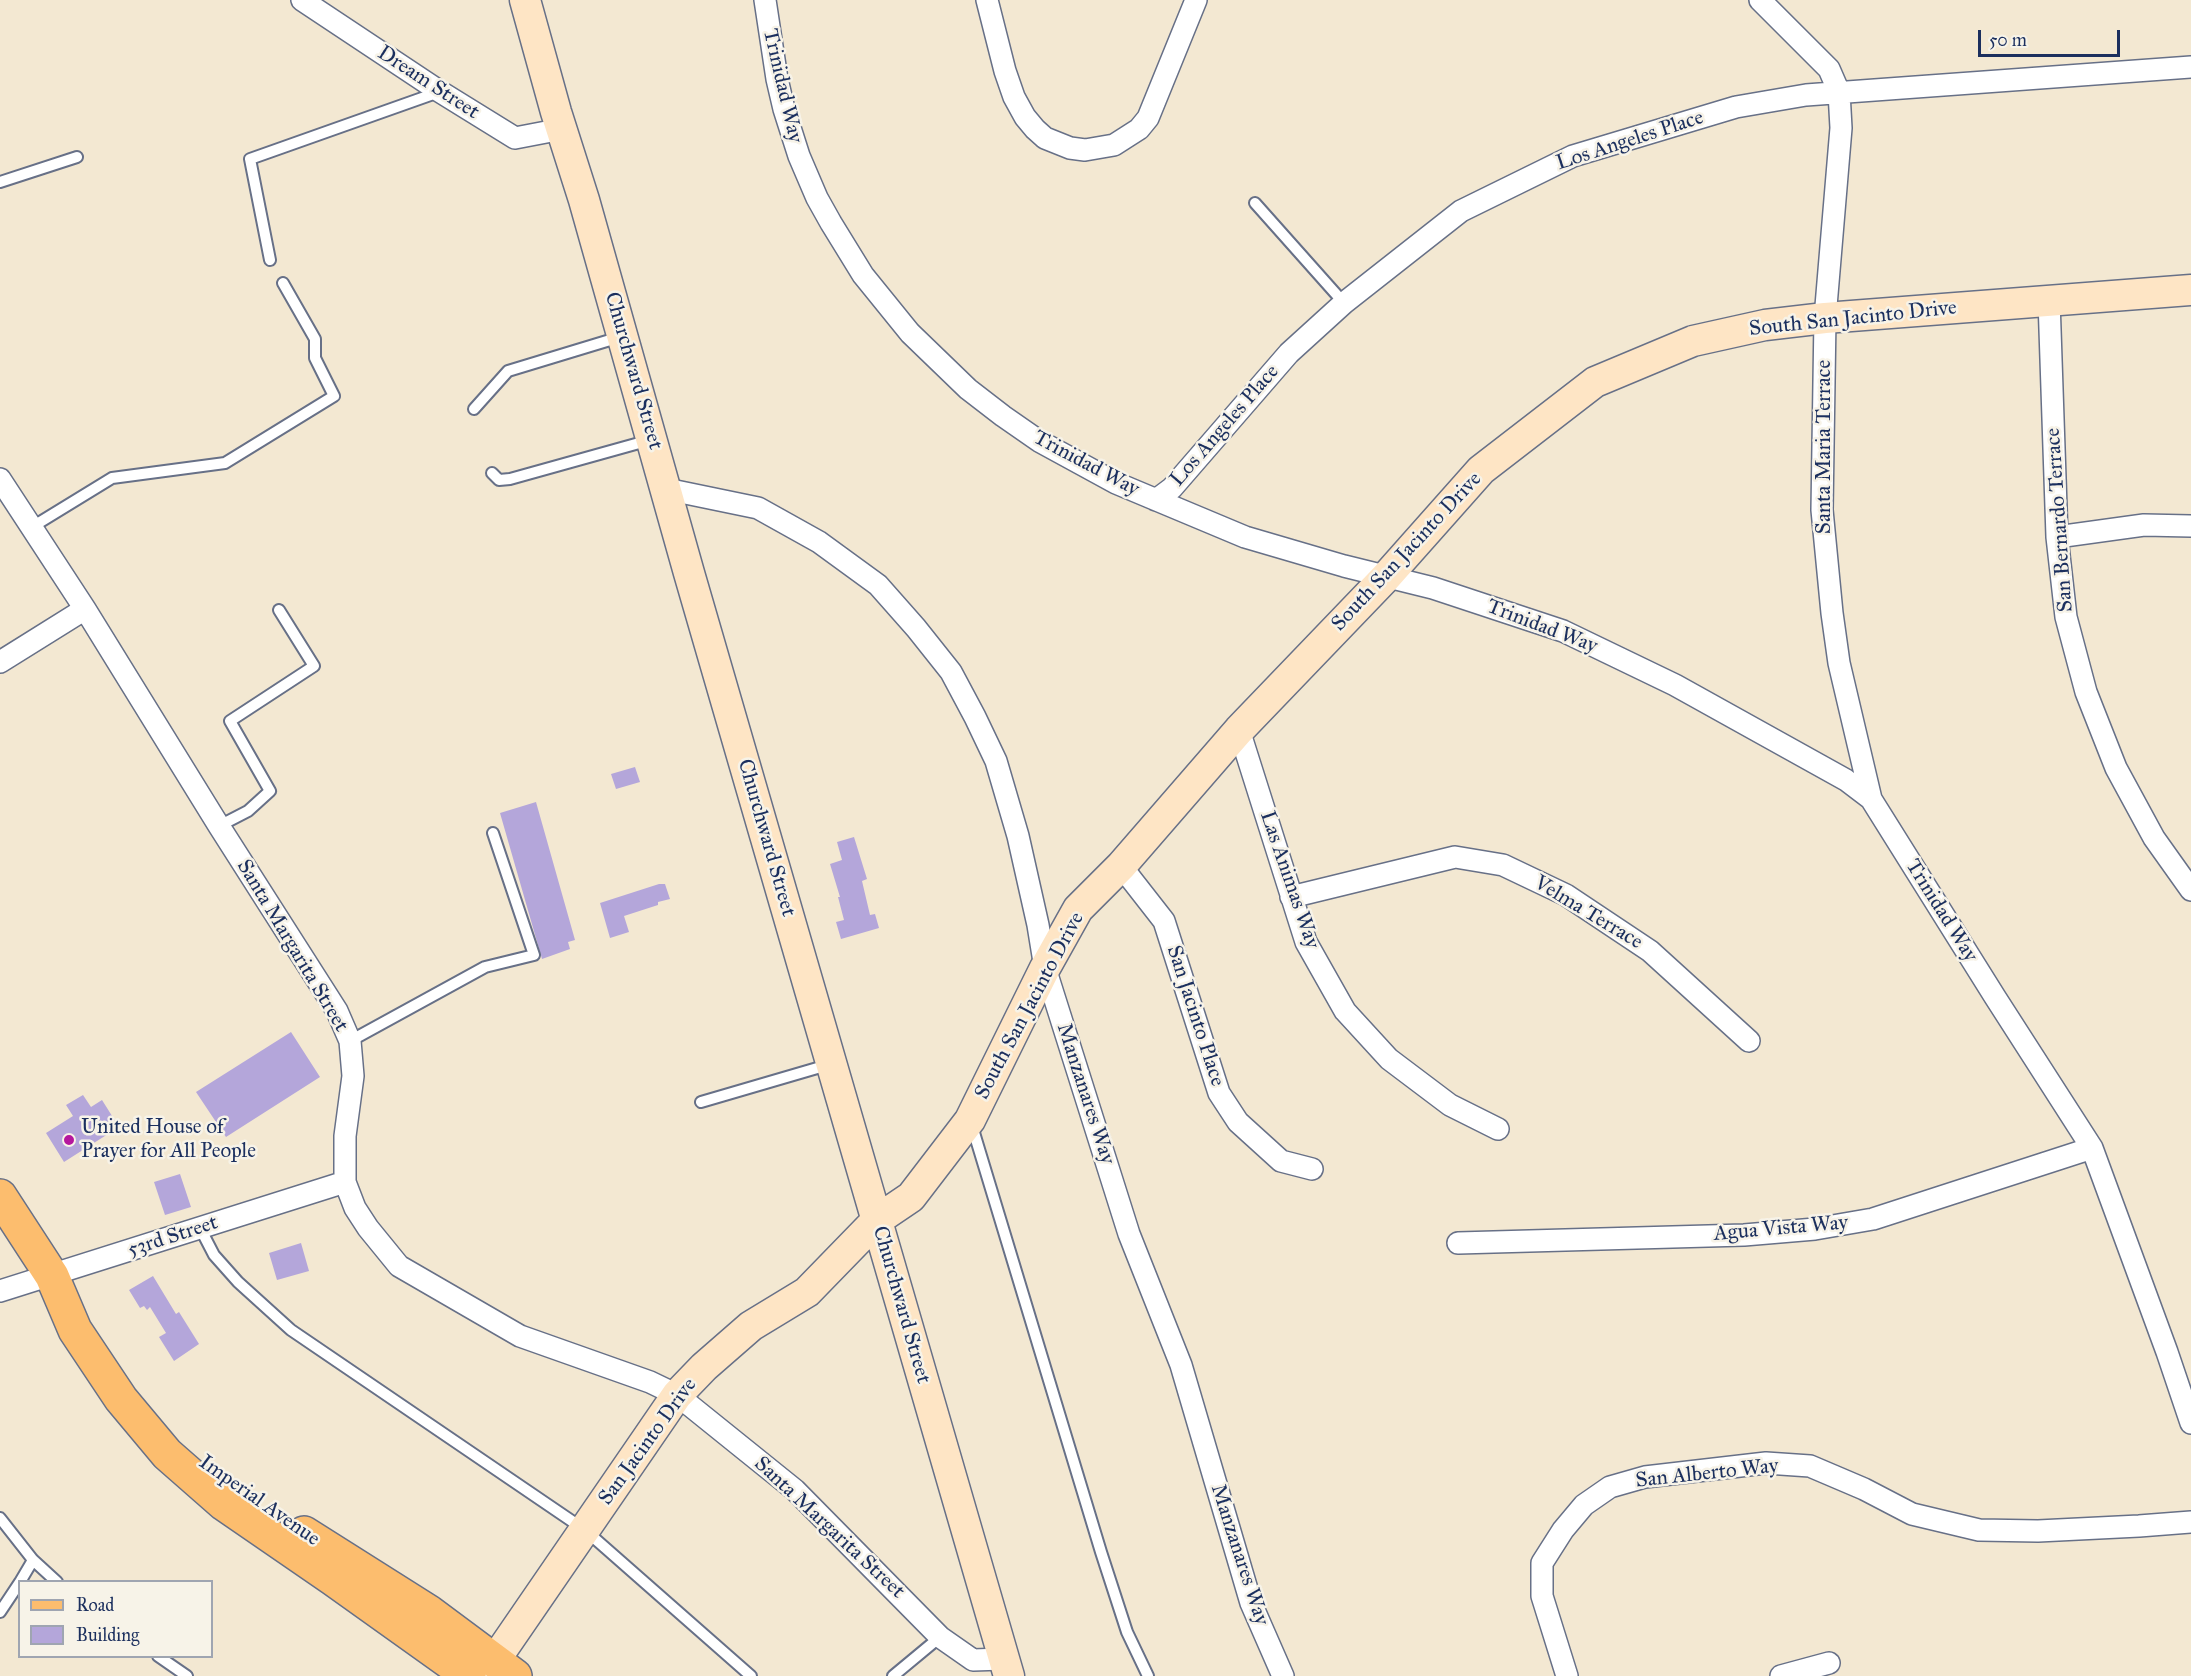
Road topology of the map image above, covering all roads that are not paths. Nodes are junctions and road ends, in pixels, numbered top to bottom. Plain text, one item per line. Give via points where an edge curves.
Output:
1 (302, 0) edge
2 (525, 0) edge
3 (765, 0) edge
4 (987, 0) edge
5 (1196, 0) edge
6 (1760, 0) edge
7 (2191, 67) edge
8 (439, 92) junction
9 (1839, 92) junction
10 (562, 129) junction
11 (77, 157) dead end
12 (0, 182) edge
13 (1255, 203) dead end
14 (270, 260) dead end
15 (283, 284) dead end
16 (2191, 290) edge
17 (2049, 300) junction
18 (1344, 303) junction
19 (1825, 318) junction
20 (623, 336) junction
21 (474, 409) dead end
22 (653, 439) junction
23 (492, 473) dead end
24 (0, 479) edge
25 (666, 489) junction
26 (1156, 500) junction
27 (2191, 526) edge
28 (32, 527) junction
29 (2057, 537) junction
30 (1386, 577) junction
31 (85, 609) junction
32 (279, 610) dead end
33 (0, 662) edge
34 (1239, 730) junction
35 (1871, 799) junction
36 (219, 826) junction
37 (492, 833) dead end
38 (1121, 866) junction
39 (2191, 890) edge
40 (1292, 897) junction
41 (1045, 968) junction
42 (350, 1041) junction
43 (1749, 1041) dead end
44 (831, 1064) junction
45 (701, 1102) dead end
46 (970, 1120) junction
47 (1498, 1129) dead end
48 (2092, 1148) junction
49 (1312, 1169) dead end
50 (345, 1182) junction
51 (0, 1196) edge
52 (877, 1220) junction
53 (200, 1228) junction
54 (1458, 1243) dead end
55 (52, 1276) junction
56 (0, 1291) edge
57 (677, 1395) junction
58 (2191, 1423) edge
59 (0, 1518) edge
60 (2191, 1522) edge
61 (585, 1530) junction
62 (33, 1560) junction
63 (21, 1580) edge
64 (56, 1580) edge
65 (18, 1585) edge
66 (0, 1612) edge
67 (940, 1637) junction
68 (161, 1658) edge
69 (1829, 1663) dead end
70 (1006, 1668) edge
71 (491, 1672) edge
72 (187, 1676) edge
73 (751, 1676) edge
74 (892, 1676) edge
75 (1148, 1676) edge
76 (1283, 1676) edge
77 (1567, 1676) edge
78 (1781, 1676) edge

1 - 8 street, Dream Street
2 - 10 street, Churchward Street
3 - 26 street, Trinidad Way via 777,79 799,156 831,223 885,305 936,359 1003,416 1077,463
4 - 5 street via 1005,70 1025,117 1045,138 1085,150 1121,142 1148,118
6 - 9 street via 1829,69
7 - 9 street, Los Angeles Place
8 - 10 street, Dream Street via 514,138
8 - 14 lane via 250,159
9 - 18 street, Los Angeles Place via 1736,107 1573,156 1461,211
9 - 19 street, Santa Maria Terrace via 1840,128
10 - 20 street, Churchward Street
11 - 12 lane
13 - 18 lane
15 - 28 lane via 315,339 315,358 334,396 225,463 112,478
16 - 17 street, South San Jacinto Drive
17 - 19 street, South San Jacinto Drive
17 - 29 street, San Bernardo Terrace
18 - 26 street, Los Angeles Place via 1289,353 1172,488
19 - 30 street, South San Jacinto Drive via 1766,325 1693,341 1595,382 1481,470
19 - 35 street, Santa Maria Terrace via 1822,510 1829,590 1839,663
20 - 21 lane via 508,371
20 - 22 street, Churchward Street
22 - 23 lane via 510,479 499,480
22 - 25 street, Churchward Street
24 - 28 street, Santa Margarita Street
25 - 41 street, Manzanares Way via 758,508 819,542 878,585 951,672 996,761 1018,836
25 - 44 street, Churchward Street
26 - 30 street, Trinidad Way via 1245,537
27 - 29 street via 2144,525
28 - 31 street, Santa Margarita Street
29 - 39 street, San Bernardo Terrace via 2066,617 2086,692 2116,768 2154,838
30 - 34 street, South San Jacinto Drive
30 - 35 street, Trinidad Way via 1433,588 1563,631 1675,685 1846,780
31 - 33 street
31 - 36 street, Santa Margarita Street
32 - 36 lane via 314,666 230,721 270,791 248,811
34 - 38 street, South San Jacinto Drive
34 - 40 street, Las Animas Way
35 - 48 street, Trinidad Way
36 - 42 street, Santa Margarita Street via 337,1011
37 - 42 lane via 534,955 485,967
38 - 41 street, South San Jacinto Drive via 1078,909
38 - 49 street, San Jacinto Place via 1164,921 1218,1093 1238,1122 1281,1161
40 - 43 street, Velma Terrace via 1455,857 1503,865 1566,894 1650,951
40 - 47 street, Las Animas Way via 1306,942 1353,1019 1406,1072 1450,1105
41 - 46 street, South San Jacinto Drive
41 - 76 street, Manzanares Way via 1136,1254 1181,1365 1251,1603
42 - 50 street, Santa Margarita Street via 353,1076 345,1136
44 - 45 lane
44 - 52 street, Churchward Street
46 - 52 street, South San Jacinto Drive via 911,1197
46 - 75 lane via 1101,1552 1127,1632
48 - 54 street, Agua Vista Way via 1873,1219 1815,1229 1744,1235
48 - 58 street, Trinidad Way
50 - 53 street, 53rd Street
50 - 57 street, Santa Margarita Street via 355,1208 399,1266 520,1336
51 - 55 main road, Imperial Avenue
52 - 57 street, San Jacinto Drive via 807,1292 751,1326
52 - 70 street, Churchward Street
53 - 55 street, 53rd Street
53 - 61 lane via 214,1255 238,1282 291,1330
55 - 56 street, 53rd Street
55 - 71 main road, Imperial Avenue via 75,1330 121,1399 166,1454 224,1504 333,1579
57 - 61 street, San Jacinto Drive
57 - 67 street, Santa Margarita Street via 795,1490
59 - 62 lane
60 - 77 street, San Alberto Way via 2038,1532 1979,1530 1912,1514 1810,1466 1766,1463 1645,1477 1610,1487 1584,1505 1542,1563 1542,1596
61 - 71 street, San Jacinto Drive
61 - 73 lane
62 - 63 lane
62 - 64 lane
65 - 66 lane
67 - 70 street, Santa Margarita Street via 973,1660
67 - 74 lane
68 - 72 lane
69 - 78 street

